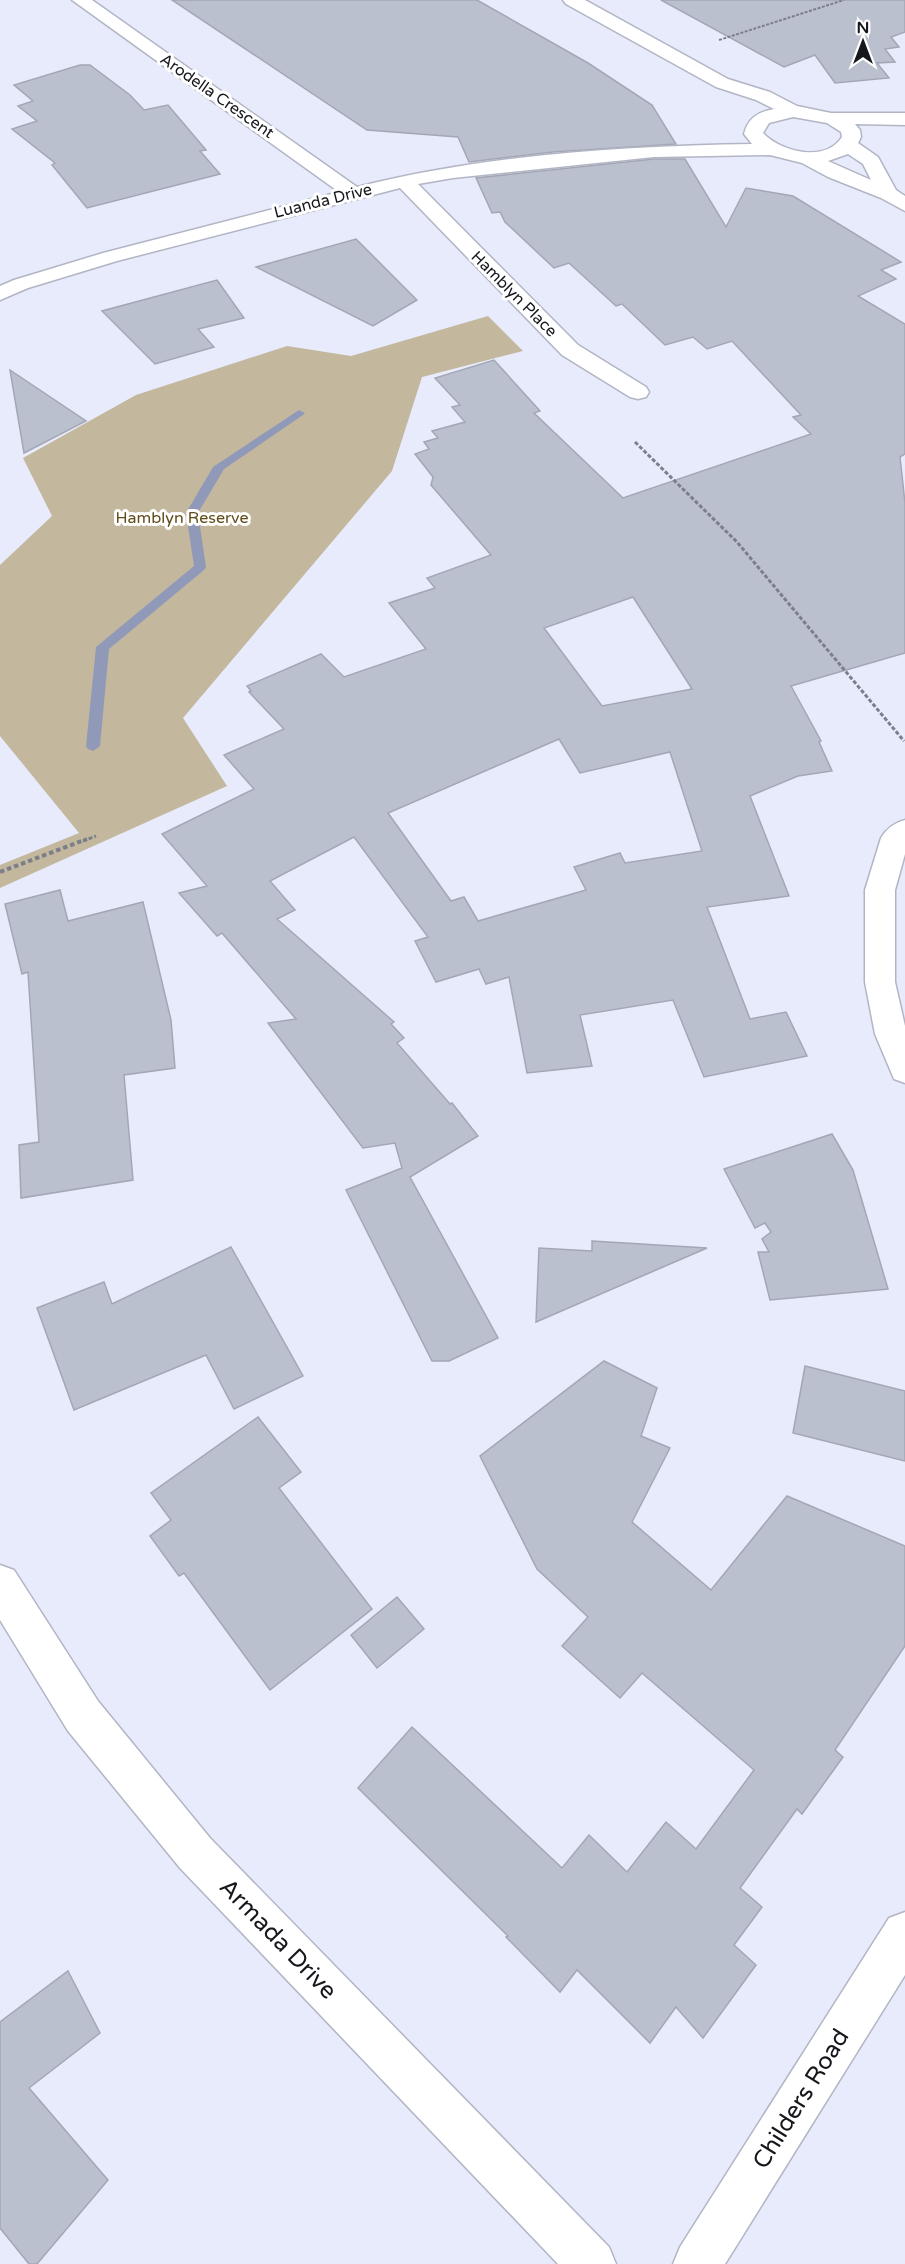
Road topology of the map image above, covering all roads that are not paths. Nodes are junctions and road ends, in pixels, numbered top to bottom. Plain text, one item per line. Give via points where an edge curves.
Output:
1 (81, 0) edge
2 (572, 0) edge
3 (722, 83) junction
4 (793, 111) junction
5 (747, 117) junction
6 (833, 118) junction
7 (905, 119) edge
8 (905, 131) edge
9 (849, 142) junction
10 (769, 149) junction
11 (654, 152) junction
12 (806, 157) junction
13 (404, 182) junction
14 (353, 193) junction
15 (888, 194) junction
16 (905, 205) edge
17 (0, 294) edge
18 (638, 392) dead end
19 (905, 830) edge
20 (905, 1070) edge
21 (0, 1584) edge
22 (905, 1934) edge
23 (592, 2264) edge
24 (697, 2264) edge

1 - 14 street, Arodella Crescent
2 - 3 street
3 - 4 street
3 - 5 street
4 - 5 street, Luanda Drive
4 - 6 street
5 - 10 street via 753,134
5 - 11 street, Luanda Drive
6 - 7 street
6 - 9 street via 850,131
8 - 9 street
9 - 12 street via 828,155
9 - 15 street via 871,161
10 - 11 street, Luanda Drive
10 - 12 street, Luanda Drive
11 - 13 street, Luanda Drive via 453,172
12 - 15 street
13 - 14 street, Luanda Drive
13 - 18 street, Hamblyn Place via 570,350
14 - 17 street, Luanda Drive via 110,257
15 - 16 street
19 - 20 street via 895,838 880,890 880,982 891,1034
21 - 23 street, Armada Drive via 83,1716 195,1853
22 - 24 street, Childers Road

